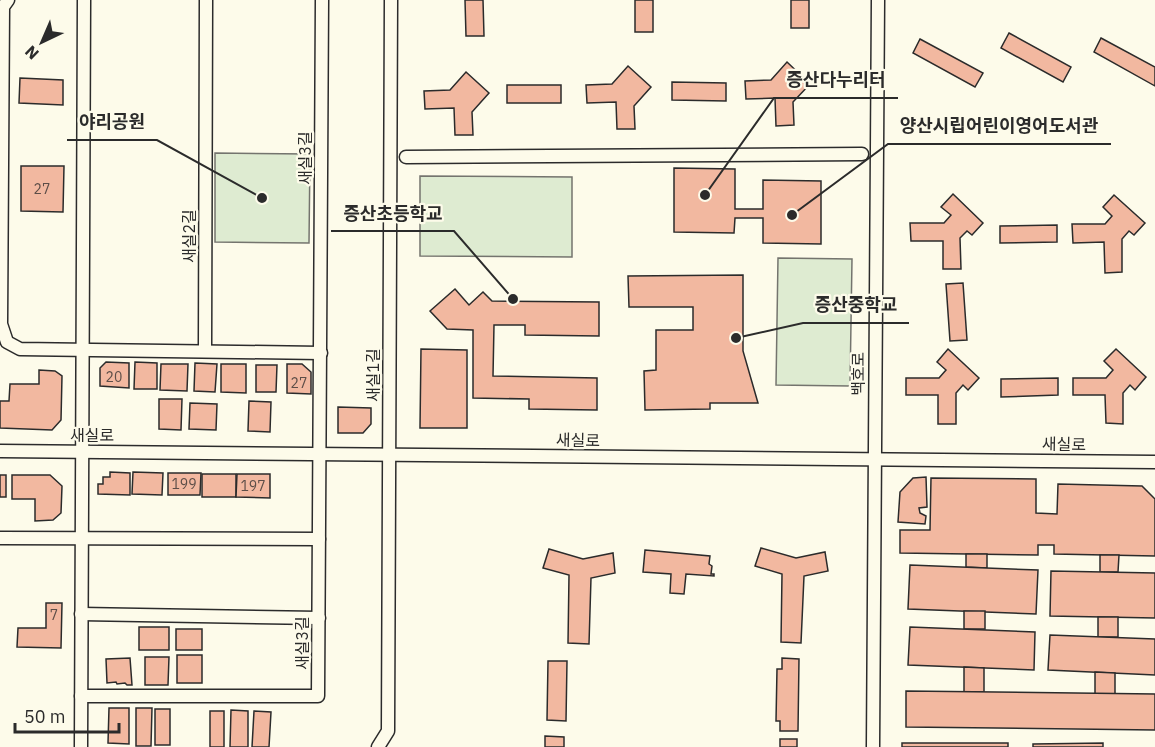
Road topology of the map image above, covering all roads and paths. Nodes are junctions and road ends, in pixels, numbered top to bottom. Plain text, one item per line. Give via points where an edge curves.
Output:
1 (8, 0) edge
2 (84, 0) edge
3 (206, 0) edge
4 (322, 0) edge
5 (391, 0) edge
6 (878, 0) edge
7 (862, 154) dead end
8 (406, 157) dead end
9 (83, 351) junction
10 (205, 351) junction
11 (321, 353) junction
12 (0, 451) edge
13 (83, 452) junction
14 (321, 453) junction
15 (389, 455) junction
16 (875, 459) junction
17 (1155, 462) edge
18 (82, 537) junction
19 (0, 538) edge
20 (320, 539) junction
21 (81, 614) junction
22 (319, 618) junction
23 (81, 696) junction
24 (81, 747) edge
25 (378, 747) edge
26 (873, 747) edge

1 - 9 street via 3,6 1,324 7,342 20,349
2 - 9 street
3 - 10 street, 새실2길
4 - 11 street, 새실3길
5 - 15 street, 새실1길
6 - 16 street, 백호로
7 - 8 street
9 - 10 street
9 - 13 street
10 - 11 street
11 - 14 street, 새실3길
12 - 13 street, 새실로
13 - 14 street, 새실로
13 - 18 street
14 - 15 street, 새실로
14 - 20 street, 새실3길
15 - 16 street, 새실로
15 - 25 street, 새실1길 via 388,731
16 - 17 street, 새실로
16 - 26 street, 백호로
18 - 19 street
18 - 20 street
18 - 21 street
20 - 22 street, 새실3길
21 - 22 street
21 - 23 street
22 - 23 street, 새실3길 via 318,696
23 - 24 street

